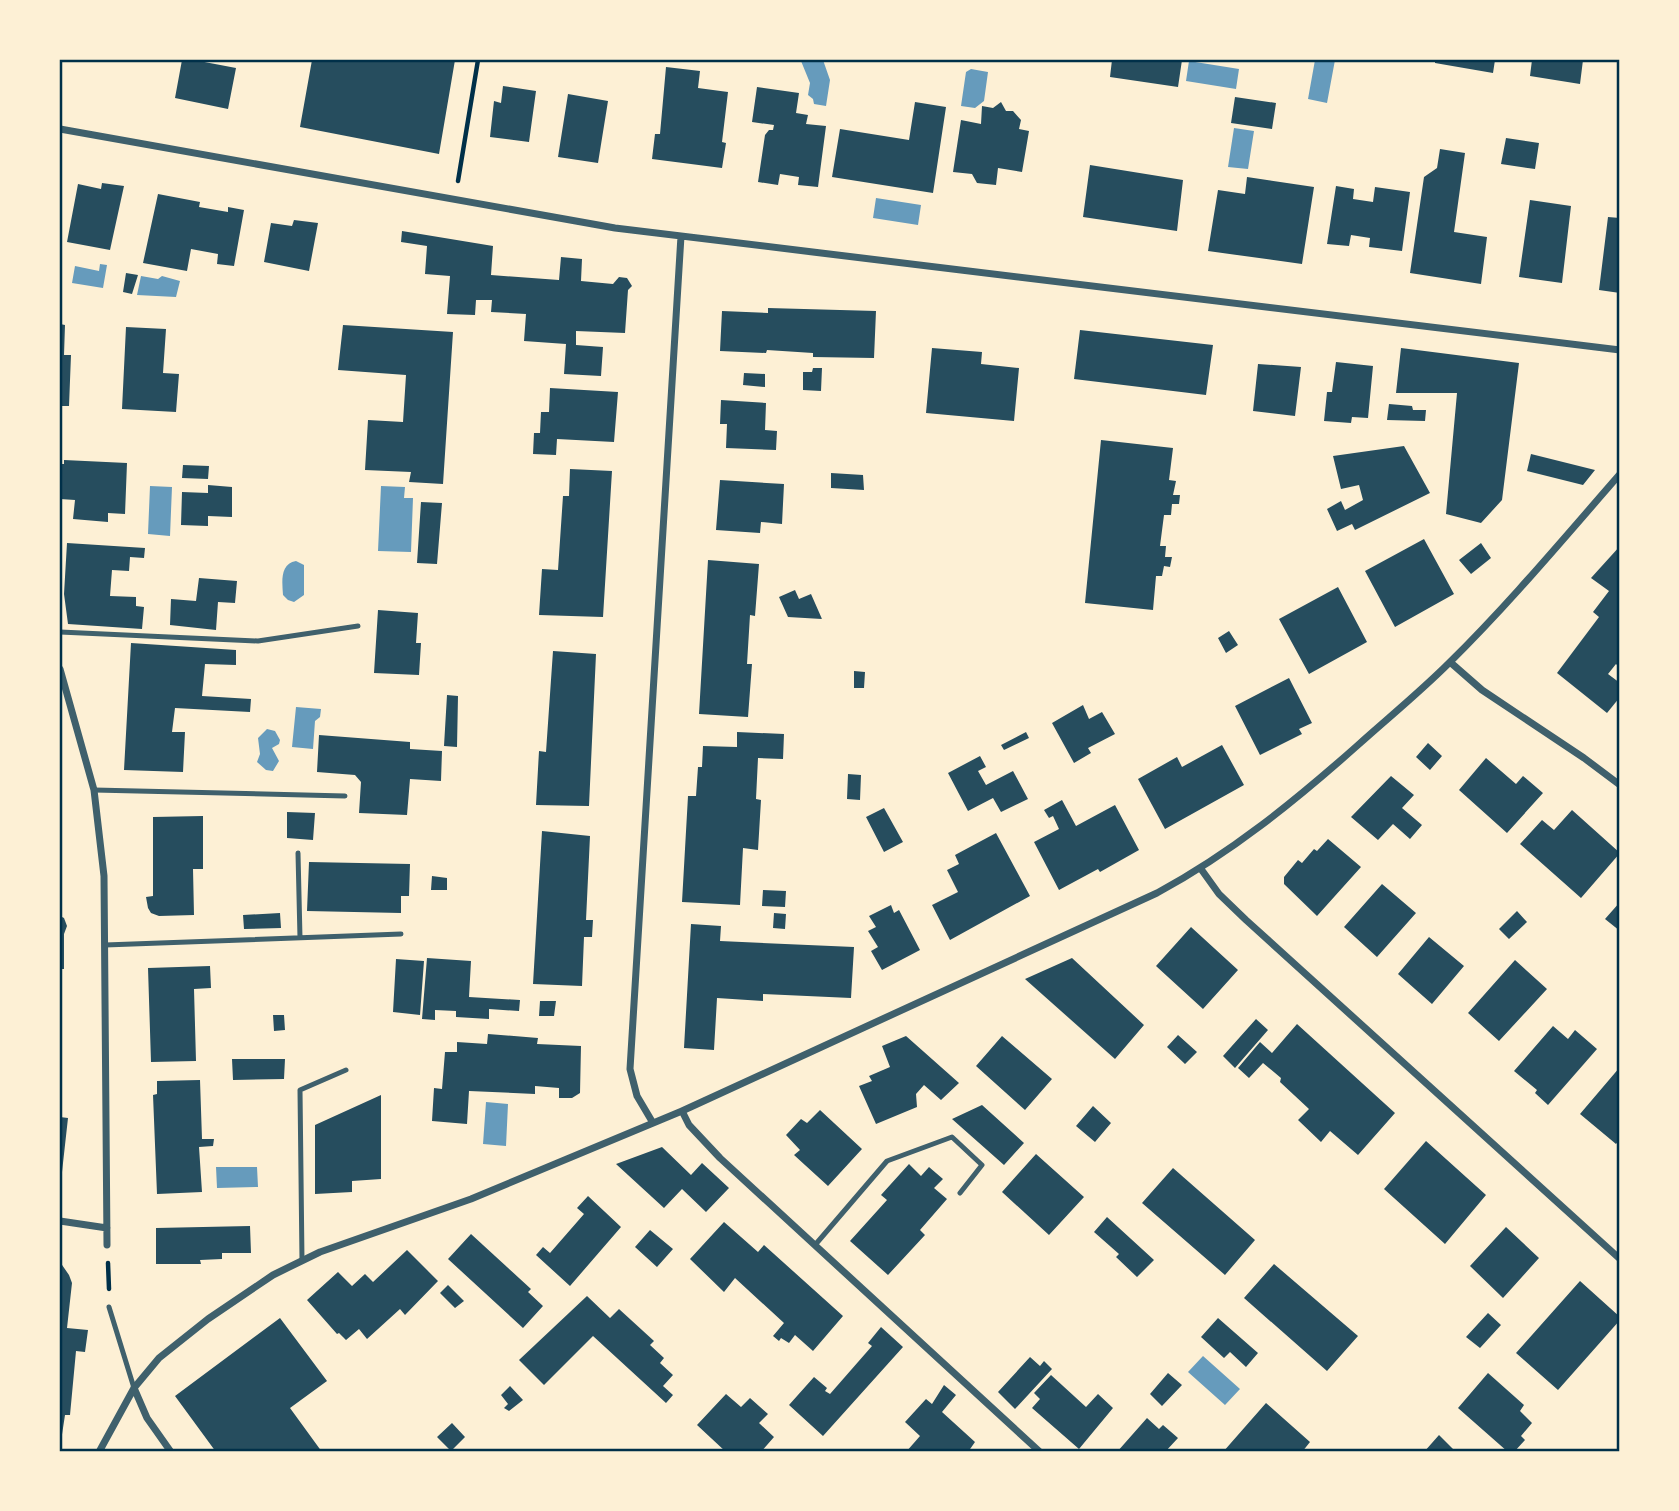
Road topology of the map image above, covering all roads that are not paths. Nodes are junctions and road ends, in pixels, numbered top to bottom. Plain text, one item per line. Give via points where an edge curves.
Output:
1 (60, 129) edge
2 (681, 236) junction
3 (1619, 350) edge
4 (1619, 474) edge
5 (358, 626) dead end
6 (60, 632) edge
7 (1450, 662) junction
8 (60, 669) edge
9 (1619, 785) edge
10 (94, 790) junction
11 (345, 796) dead end
12 (298, 853) dead end
13 (1201, 869) junction
14 (401, 934) dead end
15 (300, 938) junction
16 (105, 945) junction
17 (346, 1070) dead end
18 (682, 1111) junction
19 (653, 1123) junction
20 (960, 1194) dead end
21 (60, 1221) edge
22 (107, 1228) junction
23 (107, 1245) road end
24 (815, 1245) junction
25 (1619, 1259) edge
26 (302, 1261) junction
27 (109, 1307) road end
28 (134, 1388) junction
29 (99, 1451) edge
30 (171, 1451) edge
31 (1040, 1451) edge

1 - 2 street
2 - 3 street
2 - 19 street via 630,1069 637,1096
4 - 7 street
5 - 6 lane via 258,641
7 - 9 street via 1482,690
7 - 13 street via 1312,786
8 - 10 street
10 - 11 lane
10 - 16 street via 104,876
12 - 15 lane
13 - 18 street
13 - 25 street via 1219,894
14 - 15 lane
15 - 16 lane
16 - 22 street
17 - 26 lane via 300,1090
18 - 19 street
18 - 24 street via 698,1136
19 - 26 street via 471,1199
20 - 24 lane via 982,1165 952,1137 887,1161
21 - 22 street
22 - 23 street
24 - 31 street
26 - 28 street via 208,1318 159,1358
27 - 28 lane
28 - 29 street
28 - 30 street via 147,1418

